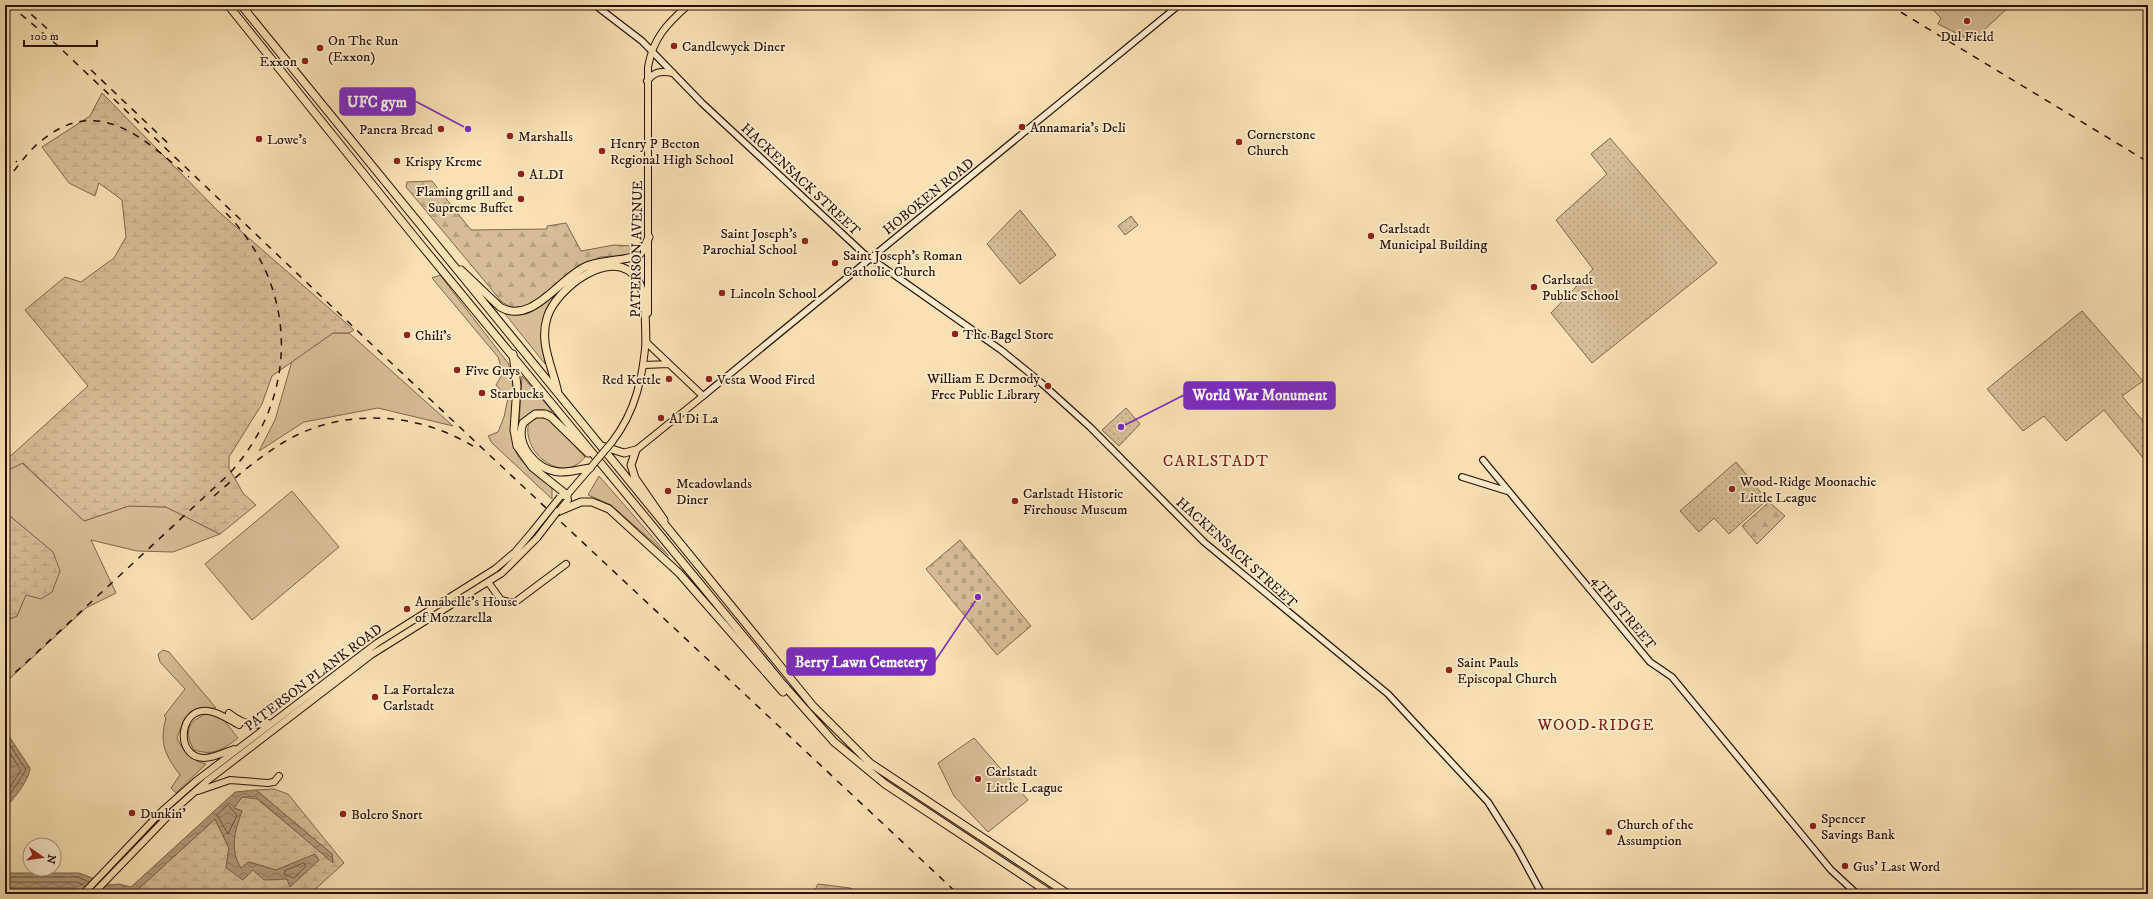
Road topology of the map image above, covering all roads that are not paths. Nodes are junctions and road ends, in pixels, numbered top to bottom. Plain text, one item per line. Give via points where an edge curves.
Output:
1 (228, 5) edge
2 (241, 5) edge
3 (595, 5) edge
4 (688, 5) edge
5 (1179, 5) edge
6 (651, 50) junction
7 (673, 73) junction
8 (647, 81) junction
9 (649, 237) junction
10 (440, 250) junction
11 (871, 259) junction
12 (646, 342) junction
13 (513, 354) junction
14 (669, 364) junction
15 (644, 365) junction
16 (558, 395) junction
17 (704, 396) junction
18 (600, 446) junction
19 (636, 450) junction
20 (1483, 460) dead end
21 (590, 467) junction
22 (1462, 477) dead end
23 (617, 482) junction
24 (1508, 491) junction
25 (567, 499) junction
26 (558, 512) joint
27 (672, 534) junction
28 (566, 564) dead end
29 (488, 582) junction
30 (229, 713) dead end
31 (272, 722) junction
32 (238, 725) dead end
33 (835, 743) junction
34 (239, 747) junction
35 (279, 776) dead end
36 (192, 793) junction
37 (83, 894) edge
38 (93, 894) edge
39 (1051, 894) edge
40 (1068, 894) edge
41 (1542, 894) edge
42 (1857, 894) edge

1 - 13 highway via 417,240
2 - 10 highway
3 - 6 main road, HACKENSACK STREET
4 - 6 main road, PATERSON AVENUE via 665,26
5 - 11 main road, HOBOKEN ROAD
6 - 7 main road, HACKENSACK STREET
6 - 8 main road, PATERSON AVENUE
7 - 8 main road via 654,73
7 - 11 main road, HACKENSACK STREET via 804,199
8 - 9 main road, PATERSON AVENUE
9 - 10 highway via 639,255 586,266 532,307 517,312 500,307
9 - 12 main road, PATERSON AVENUE
10 - 16 highway
11 - 17 main road, HOBOKEN ROAD
11 - 41 main road, HACKENSACK STREET via 1001,350 1038,380 1090,427 1204,542 1388,694 1488,802
12 - 14 main road
12 - 15 main road, PATERSON AVENUE
12 - 16 highway via 643,295 639,283 630,271 609,267 581,277 557,298 546,318 545,344
13 - 23 highway
13 - 25 highway via 517,386 514,430 518,446 532,467
14 - 15 main road
14 - 17 main road
15 - 21 main road, PATERSON AVENUE, bridge via 641,384 626,422
16 - 18 highway
17 - 19 main road, HOBOKEN ROAD
18 - 19 highway via 624,453
18 - 27 highway
19 - 27 highway via 631,465 635,478 659,510
20 - 24 main road, 4TH STREET
21 - 23 highway via 559,472 541,466 533,460 523,443 523,423 535,414 551,417
21 - 25 main road, PATERSON PLANK ROAD
22 - 24 main road
23 - 33 highway via 785,687
24 - 42 main road, 4TH STREET via 1650,662 1672,677 1831,870
25 - 26 highway
25 - 31 main road, PATERSON PLANK ROAD, bridge via 495,569 377,642
25 - 33 highway via 601,504 615,514 679,573 805,716
26 - 29 main road, PATERSON PLANK ROAD, bridge via 516,561
27 - 40 highway via 813,706 870,763
28 - 29 main road via 514,603 501,600
29 - 36 main road, PATERSON PLANK ROAD via 371,655
30 - 31 main road via 239,721 249,724 261,725
31 - 34 main road, PATERSON PLANK ROAD
32 - 34 main road via 215,712 204,710 188,720 183,735 188,750 202,758
33 - 39 highway via 885,784
34 - 37 main road, PATERSON PLANK ROAD via 173,801
35 - 36 main road via 276,781 268,783 226,781
36 - 38 main road, PATERSON PLANK ROAD

